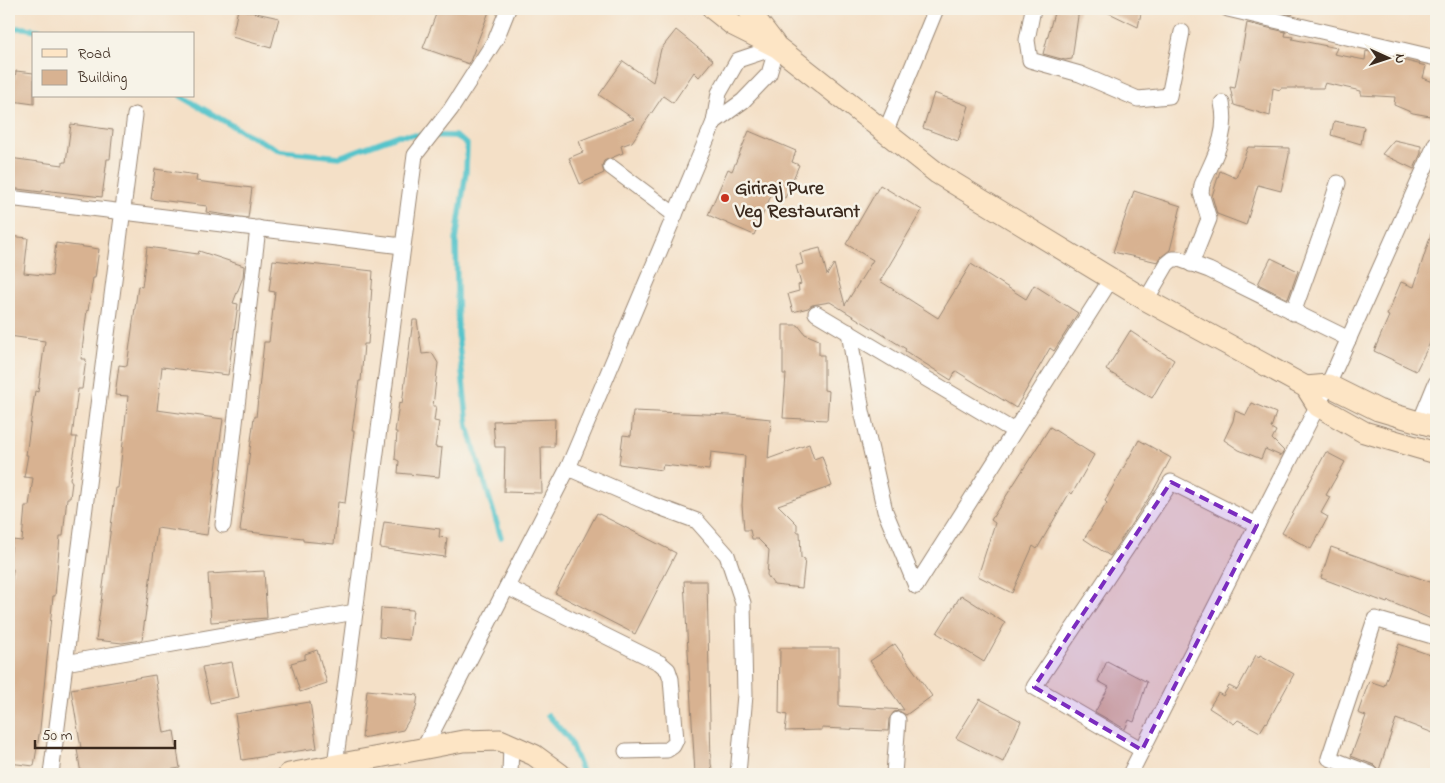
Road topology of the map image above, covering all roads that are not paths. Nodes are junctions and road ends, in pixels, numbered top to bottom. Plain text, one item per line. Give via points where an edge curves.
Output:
1 (508, 9) edge
2 (713, 9) edge
3 (748, 9) edge
4 (936, 9) edge
5 (1033, 9) edge
6 (1228, 9) edge
7 (1182, 32) dead end
8 (777, 48) junction
9 (1436, 58) edge
10 (1222, 103) dead end
11 (135, 115) dead end
12 (714, 122) junction
13 (885, 133) junction
14 (1436, 142) edge
15 (612, 167) dead end
16 (1338, 183) dead end
17 (9, 198) edge
18 (122, 211) junction
19 (674, 215) junction
20 (258, 228) junction
21 (402, 246) junction
22 (1192, 264) junction
23 (1111, 279) junction
24 (1146, 300) junction
25 (816, 313) dead end
26 (1293, 313) junction
27 (849, 332) junction
28 (1349, 339) junction
29 (1436, 383) edge
30 (1328, 385) junction
31 (1306, 387) junction
32 (1318, 406) junction
33 (1428, 425) edge
34 (1014, 431) junction
35 (1436, 453) edge
36 (568, 468) junction
37 (223, 525) dead end
38 (1257, 525) junction
39 (507, 587) junction
40 (354, 612) junction
41 (1436, 637) edge
42 (65, 663) junction
43 (898, 720) dead end
44 (511, 745) junction
45 (424, 748) junction
46 (1142, 750) junction
47 (626, 751) dead end
48 (335, 765) junction
49 (358, 768) edge
50 (51, 774) edge
51 (289, 774) edge
52 (510, 774) edge
53 (560, 774) edge
54 (738, 774) edge
55 (894, 774) edge
56 (1130, 774) edge
57 (1372, 774) edge

1 - 21 street via 496,39 451,110 415,155
2 - 8 street via 733,25
3 - 8 street
4 - 13 street
5 - 7 street via 1027,40 1030,60 1080,74 1138,99 1169,96
6 - 9 street
8 - 12 street via 769,74 743,101
8 - 12 street via 738,60 720,93
8 - 13 street
10 - 22 street via 1223,136 1201,193 1209,220
11 - 18 street
12 - 19 street
13 - 23 street via 937,174
14 - 28 street
15 - 19 street
16 - 26 street
17 - 18 street
18 - 20 street
18 - 42 street
19 - 36 street
20 - 21 street
20 - 37 street
21 - 40 street
22 - 24 street via 1173,259
22 - 26 street
23 - 24 street
23 - 34 street
24 - 31 street
25 - 27 street
26 - 28 street
27 - 34 street
27 - 34 street via 862,412 884,511 916,586
28 - 30 street
29 - 33 street
30 - 31 street
30 - 32 street
30 - 33 street via 1378,410
31 - 32 street
32 - 35 street via 1364,432
32 - 38 street
36 - 39 street
36 - 54 street via 697,521 727,555 743,603 745,695
38 - 46 street
38 - 46 street via 1171,482 1034,686
39 - 45 street
39 - 47 street via 660,663 668,670 676,740 673,746 667,750
40 - 42 street
40 - 48 street
41 - 57 street via 1376,619 1329,758
42 - 50 street
43 - 55 street
44 - 45 street via 500,740 463,741
44 - 52 street
44 - 53 street via 534,755
45 - 49 street
46 - 56 street
48 - 49 street
48 - 51 street

